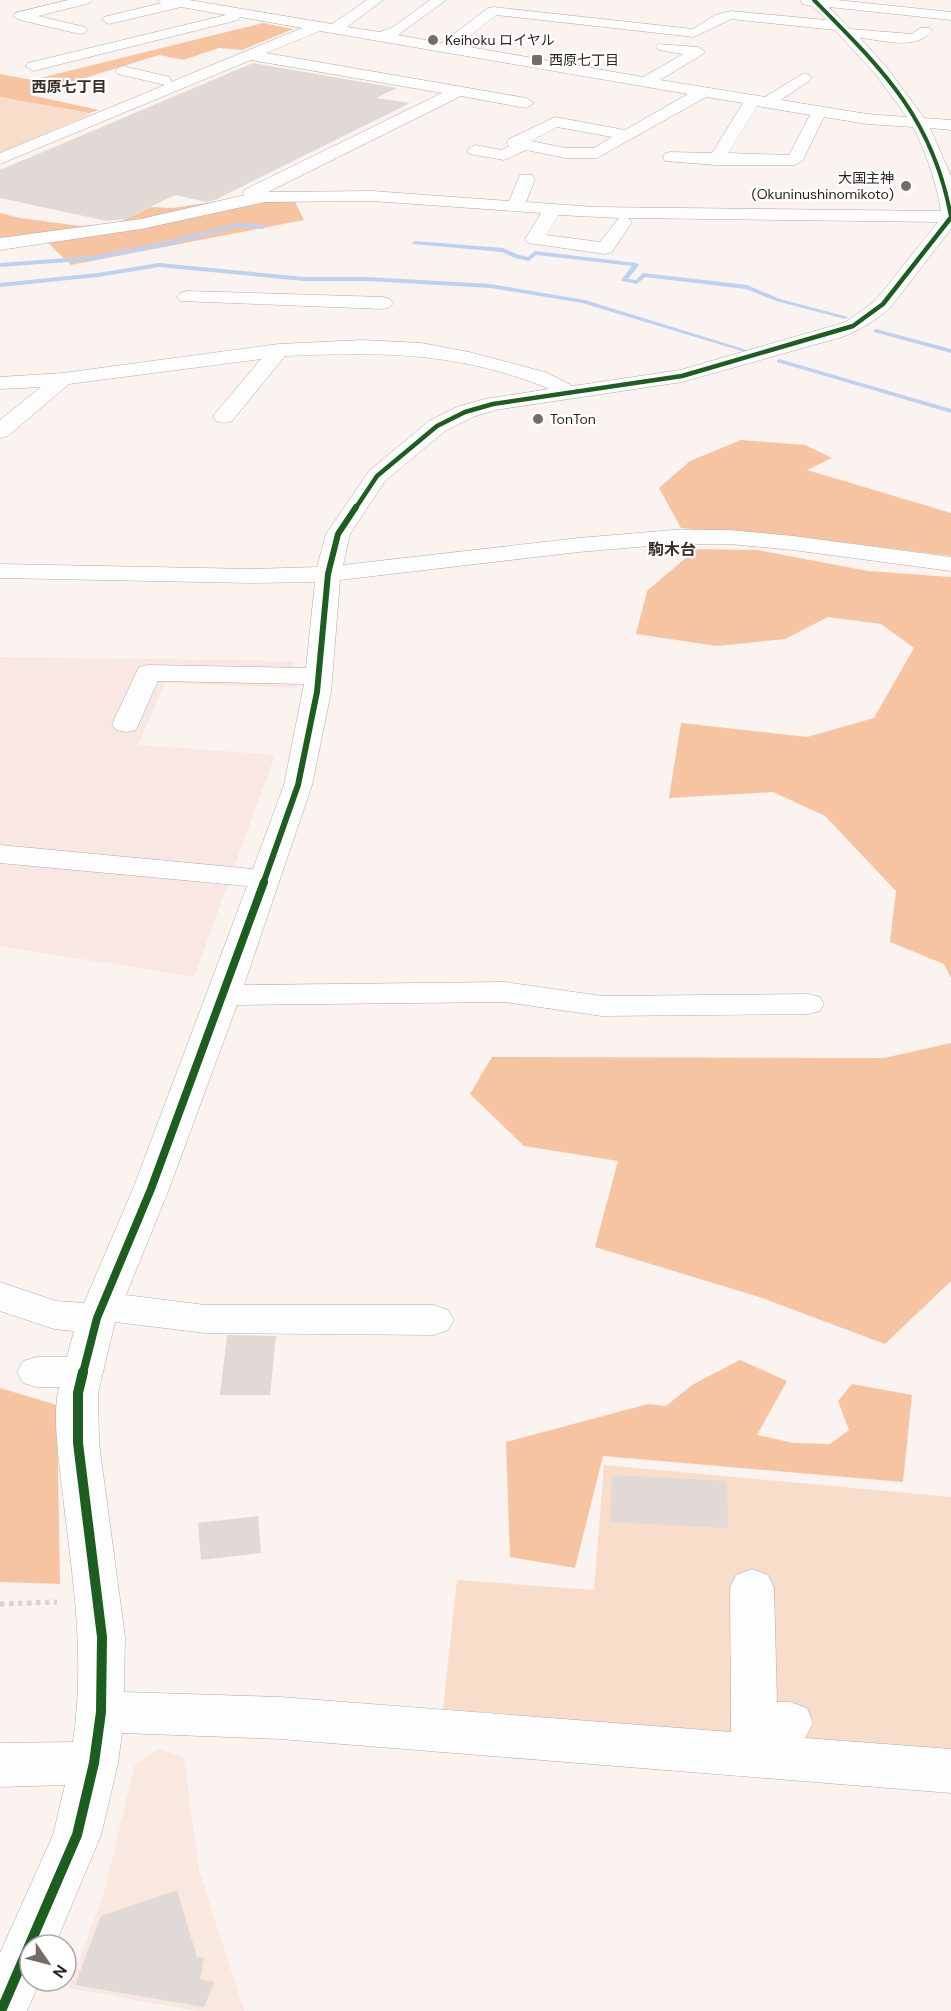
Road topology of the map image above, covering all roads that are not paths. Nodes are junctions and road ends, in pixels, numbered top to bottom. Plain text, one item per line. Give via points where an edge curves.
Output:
1 (85, 0) edge
2 (236, 0) edge
3 (376, 0) edge
4 (439, 0) edge
5 (798, 0) edge
6 (172, 1) edge
7 (814, 1) edge
8 (294, 6) dead end
9 (220, 10) junction
10 (246, 14) junction
11 (951, 16) edge
12 (275, 19) junction
13 (109, 20) dead end
14 (890, 22) dead end
15 (840, 25) junction
16 (319, 26) junction
17 (335, 29) junction
18 (80, 30) dead end
19 (469, 30) junction
20 (703, 30) junction
21 (925, 31) dead end
22 (487, 32) dead end
23 (724, 33) dead end
24 (382, 37) junction
25 (644, 45) dead end
26 (445, 48) junction
27 (229, 52) dead end
28 (250, 55) junction
29 (33, 66) dead end
30 (563, 68) junction
31 (182, 70) dead end
32 (123, 71) dead end
33 (804, 78) dead end
34 (645, 82) junction
35 (459, 91) junction
36 (703, 92) junction
37 (507, 95) dead end
38 (754, 97) junction
39 (526, 104) dead end
40 (99, 106) dead end
41 (117, 110) junction
42 (822, 112) junction
43 (921, 124) junction
44 (951, 125) edge
45 (627, 135) junction
46 (523, 145) junction
47 (476, 150) dead end
48 (671, 157) dead end
49 (0, 159) edge
50 (716, 160) junction
51 (294, 172) junction
52 (526, 179) dead end
53 (252, 193) dead end
54 (306, 197) junction
55 (515, 208) junction
56 (552, 210) junction
57 (317, 216) dead end
58 (951, 217) edge
59 (623, 222) dead end
60 (0, 244) edge
61 (186, 297) dead end
62 (351, 302) junction
63 (383, 303) dead end
64 (345, 348) junction
65 (279, 350) junction
66 (63, 379) junction
67 (0, 383) edge
68 (570, 394) junction
69 (224, 416) dead end
70 (0, 431) edge
71 (951, 564) edge
72 (0, 571) edge
73 (328, 574) junction
74 (319, 676) junction
75 (126, 724) dead end
76 (0, 854) edge
77 (265, 879) junction
78 (224, 994) junction
79 (808, 1004) dead end
80 (0, 1296) edge
81 (100, 1312) junction
82 (434, 1320) dead end
83 (37, 1372) dead end
84 (84, 1372) junction
85 (752, 1588) dead end
86 (101, 1712) junction
87 (766, 1733) junction
88 (94, 1763) junction
89 (0, 1765) edge
90 (951, 1771) edge
91 (1, 2011) edge

1 - 18 street via 15,15
2 - 9 street
3 - 17 street
4 - 24 street
5 - 7 street
6 - 9 street
6 - 13 street
7 - 11 street
7 - 15 street
8 - 12 street
9 - 10 street
10 - 12 street
10 - 29 street
12 - 16 street
14 - 15 street
15 - 20 street via 720,15
15 - 21 street via 915,39
15 - 43 street via 883,70
16 - 17 street
16 - 28 street
17 - 24 street
19 - 20 street via 493,11 505,10 694,33
19 - 22 street
19 - 26 street
20 - 23 street
24 - 26 street
25 - 34 street via 698,51
26 - 30 street
27 - 28 street
28 - 35 street
28 - 41 street
30 - 34 street
30 - 37 street
31 - 32 street via 163,79
33 - 38 street
34 - 36 street
35 - 39 street
35 - 51 street
36 - 38 street
36 - 45 street
38 - 42 street
38 - 50 street
40 - 41 street
41 - 49 street
42 - 43 street
42 - 50 street via 795,160
43 - 44 street
43 - 58 street via 940,166
45 - 46 street via 597,153 566,153
45 - 46 street via 555,122 515,143
46 - 47 street via 504,155
48 - 50 street
51 - 53 street
51 - 54 street
52 - 55 street
54 - 55 street via 424,199
54 - 57 street
54 - 60 street via 265,197 141,224
55 - 56 street
56 - 58 street
56 - 59 street via 534,239 605,248
58 - 68 street via 883,304 853,326 682,376
61 - 62 street
62 - 63 street
62 - 64 street
64 - 65 street
64 - 68 street via 391,346 470,358 561,386
65 - 66 street
65 - 69 street
66 - 67 street
66 - 70 street
68 - 73 street via 493,404 437,426 377,476 358,501 338,534
71 - 73 street via 793,543 673,537
72 - 73 street
73 - 74 street
74 - 75 street via 148,673
74 - 77 street via 298,785
76 - 77 street
77 - 78 street
78 - 79 street via 504,992 602,1006
78 - 81 street
80 - 81 street via 54,1315
81 - 82 street via 205,1319
81 - 84 street
83 - 84 street
84 - 86 street via 78,1393 78,1443 102,1638
85 - 87 street
86 - 87 street
86 - 88 street
87 - 90 street
88 - 89 street
88 - 91 street via 77,1834

